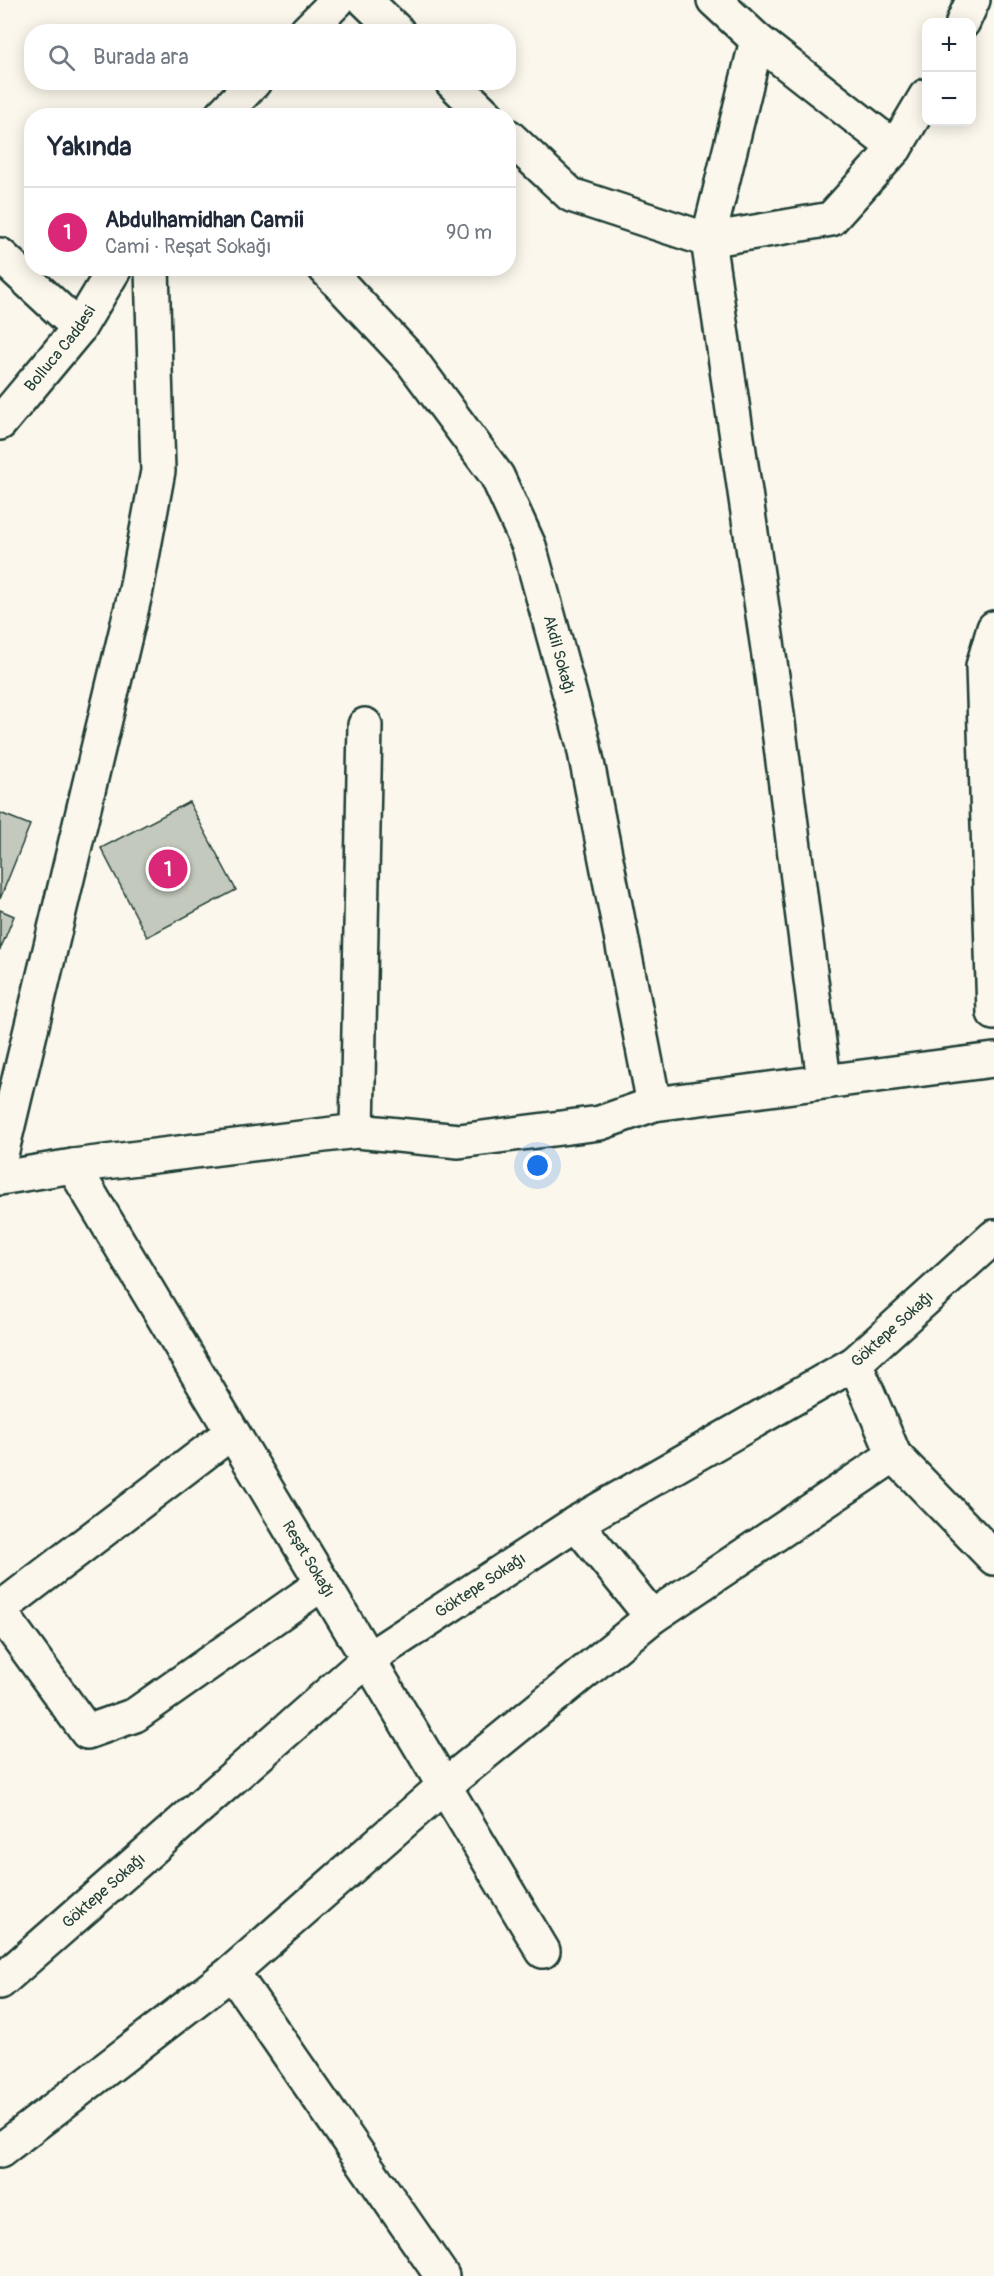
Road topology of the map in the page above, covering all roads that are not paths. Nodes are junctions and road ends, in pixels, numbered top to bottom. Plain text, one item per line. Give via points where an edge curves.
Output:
1 (714, 0) edge
2 (973, 0) edge
3 (343, 1) edge
4 (965, 18) edge
5 (316, 24) edge
6 (384, 24) edge
7 (757, 40) junction
8 (246, 90) edge
9 (460, 90) edge
10 (922, 104) edge
11 (229, 108) edge
12 (479, 108) edge
13 (516, 143) edge
14 (895, 148) junction
15 (708, 240) junction
16 (0, 255) edge
17 (110, 276) edge
18 (152, 276) edge
19 (332, 276) edge
20 (79, 328) junction
21 (0, 423) edge
22 (994, 627) edge
23 (365, 725) dead end
24 (994, 1014) edge
25 (994, 1060) edge
26 (824, 1082) junction
27 (654, 1104) junction
28 (357, 1131) junction
29 (0, 1159) edge
30 (73, 1166) junction
31 (0, 1178) edge
32 (994, 1237) edge
33 (855, 1363) junction
34 (232, 1432) junction
35 (894, 1455) junction
36 (576, 1523) junction
37 (994, 1558) edge
38 (323, 1583) junction
39 (0, 1610) edge
40 (652, 1617) junction
41 (368, 1659) junction
42 (444, 1786) junction
43 (543, 1951) dead end
44 (232, 1972) junction
45 (1, 1980) edge
46 (0, 2151) edge
47 (442, 2276) edge

1 - 7 street
2 - 4 street
3 - 5 street
3 - 6 street
7 - 14 street
7 - 15 street
8 - 11 street
9 - 12 street
10 - 14 street
13 - 15 street via 571,195
14 - 15 street via 831,219
15 - 26 street via 772,676
16 - 20 street
17 - 20 street, Bolluca Caddesi
18 - 29 street via 158,471 136,590
19 - 27 street, Akdil Sokağı via 411,360 496,476 529,546 583,742
20 - 21 street, Bolluca Caddesi
22 - 24 street via 984,666
23 - 28 street
25 - 26 street
26 - 27 street
27 - 28 street via 600,1123 459,1142
28 - 30 street
30 - 31 street
30 - 34 street, Reşat Sokağı
32 - 33 street, Göktepe Sokağı
33 - 35 street
33 - 36 street, Göktepe Sokağı
34 - 38 street, Reşat Sokağı
34 - 39 street
35 - 37 street
35 - 40 street
36 - 40 street
36 - 41 street, Göktepe Sokağı
38 - 39 street via 135,1715 87,1732
38 - 41 street, Reşat Sokağı
40 - 42 street
41 - 42 street, Reşat Sokağı
41 - 45 street, Göktepe Sokağı
42 - 43 street, Reşat Sokağı
42 - 44 street
44 - 46 street
44 - 47 street

